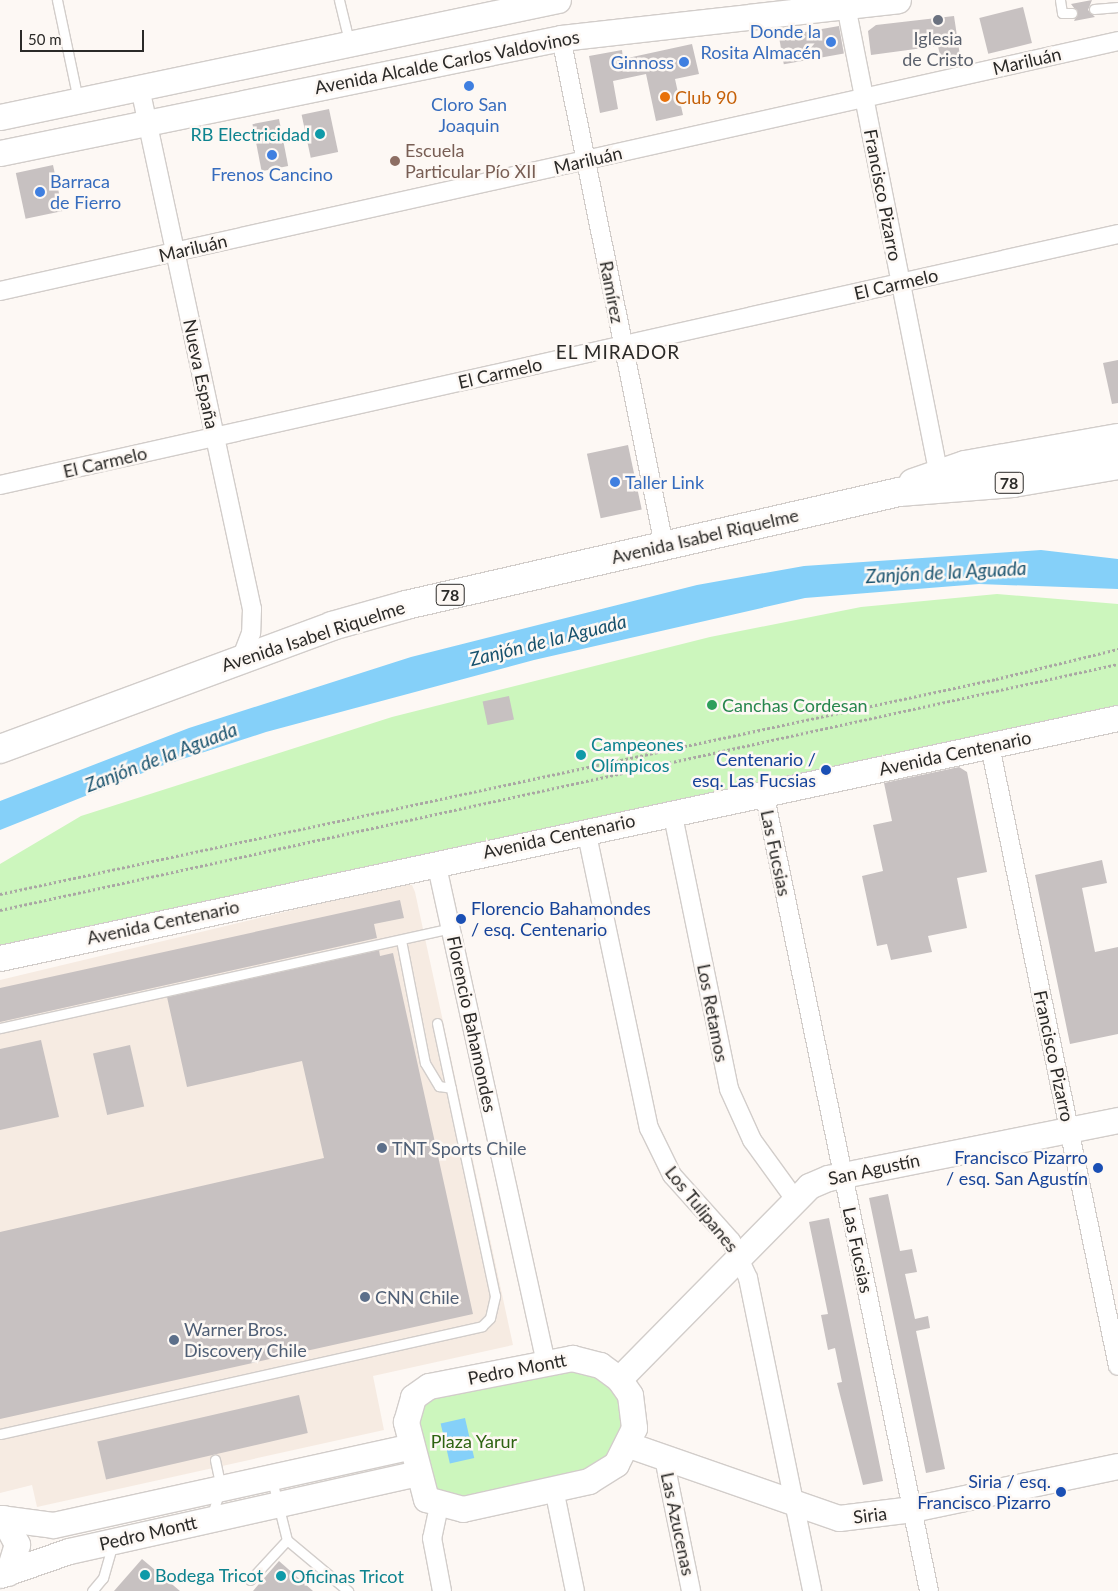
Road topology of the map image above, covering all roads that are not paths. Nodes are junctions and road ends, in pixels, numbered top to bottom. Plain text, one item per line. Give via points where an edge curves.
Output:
1 (57, 0) edge
2 (339, 0) edge
3 (558, 0) edge
4 (898, 0) edge
5 (1060, 0) edge
6 (845, 3) edge
7 (1118, 6) edge
8 (1094, 9) dead end
9 (700, 10) edge
10 (1072, 13) dead end
11 (495, 15) junction
12 (562, 38) junction
13 (1118, 41) edge
14 (350, 45) junction
15 (501, 50) junction
16 (357, 80) junction
17 (140, 88) junction
18 (864, 98) junction
19 (76, 101) junction
20 (10, 114) edge
21 (147, 122) junction
22 (0, 132) edge
23 (98, 133) junction
24 (0, 136) edge
25 (66, 139) junction
26 (28, 147) junction
27 (0, 153) edge
28 (586, 160) junction
29 (1118, 234) edge
30 (175, 252) junction
31 (900, 283) junction
32 (0, 291) edge
33 (623, 345) junction
34 (215, 437) junction
35 (1118, 438) edge
36 (1118, 465) edge
37 (938, 472) junction
38 (0, 485) edge
39 (899, 492) junction
40 (664, 545) junction
41 (240, 659) junction
42 (1118, 718) edge
43 (990, 746) junction
44 (0, 749) edge
45 (764, 792) junction
46 (672, 811) junction
47 (586, 830) junction
48 (436, 862) junction
49 (451, 928) junction
50 (401, 940) junction
51 (0, 958) edge
52 (437, 1023) dead end
53 (0, 1028) edge
54 (451, 1088) junction
55 (1118, 1120) edge
56 (1069, 1130) junction
57 (843, 1175) junction
58 (794, 1198) junction
59 (739, 1254) junction
60 (546, 1363) junction
61 (1118, 1366) edge
62 (619, 1379) junction
63 (0, 1434) edge
64 (629, 1445) junction
65 (411, 1446) junction
66 (664, 1458) junction
67 (215, 1460) dead end
68 (1118, 1466) edge
69 (416, 1473) junction
70 (271, 1477) junction
71 (221, 1488) junction
72 (554, 1489) junction
73 (794, 1503) junction
74 (279, 1504) junction
75 (439, 1506) junction
76 (912, 1509) junction
77 (1, 1518) edge
78 (207, 1520) junction
79 (114, 1540) junction
80 (287, 1540) junction
81 (4, 1574) edge
82 (250, 1580) dead end
83 (92, 1591) edge
84 (348, 1591) edge
85 (442, 1591) edge
86 (575, 1591) edge
87 (691, 1591) edge
88 (812, 1591) edge
89 (928, 1591) edge

1 - 19 lane
2 - 14 lane
3 - 11 street, Avenida Alcalde Carlos Valdovinos
3 - 12 street
4 - 6 street, Avenida Alcalde Carlos Valdovinos
5 - 10 lane via 1062,13
6 - 9 street, Avenida Alcalde Carlos Valdovinos
6 - 18 street, Francisco Pizarro
7 - 8 lane
9 - 12 street, Avenida Alcalde Carlos Valdovinos
11 - 14 street, Avenida Alcalde Carlos Valdovinos
11 - 15 street
12 - 15 street, Avenida Alcalde Carlos Valdovinos
12 - 28 street, Ramírez
13 - 18 street, Mariluán
14 - 16 street
14 - 17 street, Avenida Alcalde Carlos Valdovinos
15 - 16 street, Avenida Alcalde Carlos Valdovinos
16 - 21 street, Avenida Alcalde Carlos Valdovinos
17 - 19 street, Avenida Alcalde Carlos Valdovinos
17 - 21 street, Nueva España
18 - 28 street, Mariluán
18 - 31 street, Francisco Pizarro
19 - 20 street, Avenida Alcalde Carlos Valdovinos
19 - 23 street
19 - 25 street
20 - 26 street via 14,130
21 - 23 street, Avenida Alcalde Carlos Valdovinos
21 - 30 street, Nueva España
22 - 24 street
23 - 25 street, Avenida Alcalde Carlos Valdovinos
25 - 26 street, Avenida Alcalde Carlos Valdovinos
26 - 27 street, Avenida Alcalde Carlos Valdovinos
28 - 30 street, Mariluán
28 - 33 street, Ramírez
29 - 31 street, El Carmelo
30 - 32 street, Mariluán
30 - 34 street, Nueva España
31 - 33 street, El Carmelo
31 - 37 street, Francisco Pizarro
33 - 34 street, El Carmelo
33 - 40 street, Ramírez
34 - 38 street, El Carmelo
34 - 41 street, Nueva España via 252,609 251,633
35 - 37 highway, Avenida Isabel Riquelme / 78
36 - 39 highway, Avenida Isabel Riquelme / 78 via 1013,483
37 - 39 highway, Avenida Isabel Riquelme / 78
39 - 40 highway, Avenida Isabel Riquelme / 78
40 - 41 highway, Avenida Isabel Riquelme / 78 via 374,613
41 - 44 highway, Avenida Isabel Riquelme / 78
42 - 43 street, Avenida Centenario
43 - 45 street, Avenida Centenario
43 - 56 street, Francisco Pizarro
45 - 46 street, Avenida Centenario
45 - 57 street, Las Fucsias
46 - 47 street, Avenida Centenario
46 - 58 street, Los Retamos via 729,1089 752,1140
47 - 48 street, Avenida Centenario
47 - 59 street, Los Tulipanes via 649,1128 672,1175
48 - 49 street, Florencio Bahamondes
48 - 51 street, Avenida Centenario
49 - 50 lane
49 - 60 street, Florencio Bahamondes
50 - 53 lane
50 - 54 lane via 425,1063 439,1086
52 - 54 lane
54 - 63 lane via 495,1296 490,1318 482,1326
55 - 56 street, San Agustín
56 - 57 street, San Agustín
56 - 61 street, Francisco Pizarro
57 - 58 street, San Agustín via 817,1182
57 - 76 street, Las Fucsias
58 - 59 street, San Agustín
59 - 62 street, San Agustín
59 - 73 street, Los Tulipanes via 748,1278
60 - 62 street, Pedro Montt via 586,1360
60 - 65 street, Pedro Montt via 420,1390 405,1413
62 - 64 street via 634,1412
64 - 66 street, Siria
64 - 72 street via 604,1472
65 - 69 street, Pedro Montt
65 - 70 street, Pedro Montt
66 - 73 street, Siria
66 - 87 street, Las Azucenas
67 - 71 lane
68 - 76 street, Siria
69 - 74 street, Pedro Montt
69 - 75 street, Pedro Montt via 423,1494
70 - 71 street, Pedro Montt
70 - 74 lane
71 - 77 street, Pedro Montt via 45,1526
71 - 78 lane via 216,1507
72 - 75 street via 463,1509
72 - 86 street
73 - 76 street, Siria via 839,1518
73 - 88 street, Los Tulipanes
74 - 78 street, Pedro Montt
74 - 80 lane
75 - 85 street via 432,1538
76 - 89 street, Las Fucsias
77 - 81 street via 17,1544
78 - 79 street, Pedro Montt
79 - 81 street, Pedro Montt via 48,1556
79 - 83 lane via 103,1578
80 - 82 lane
80 - 84 lane

